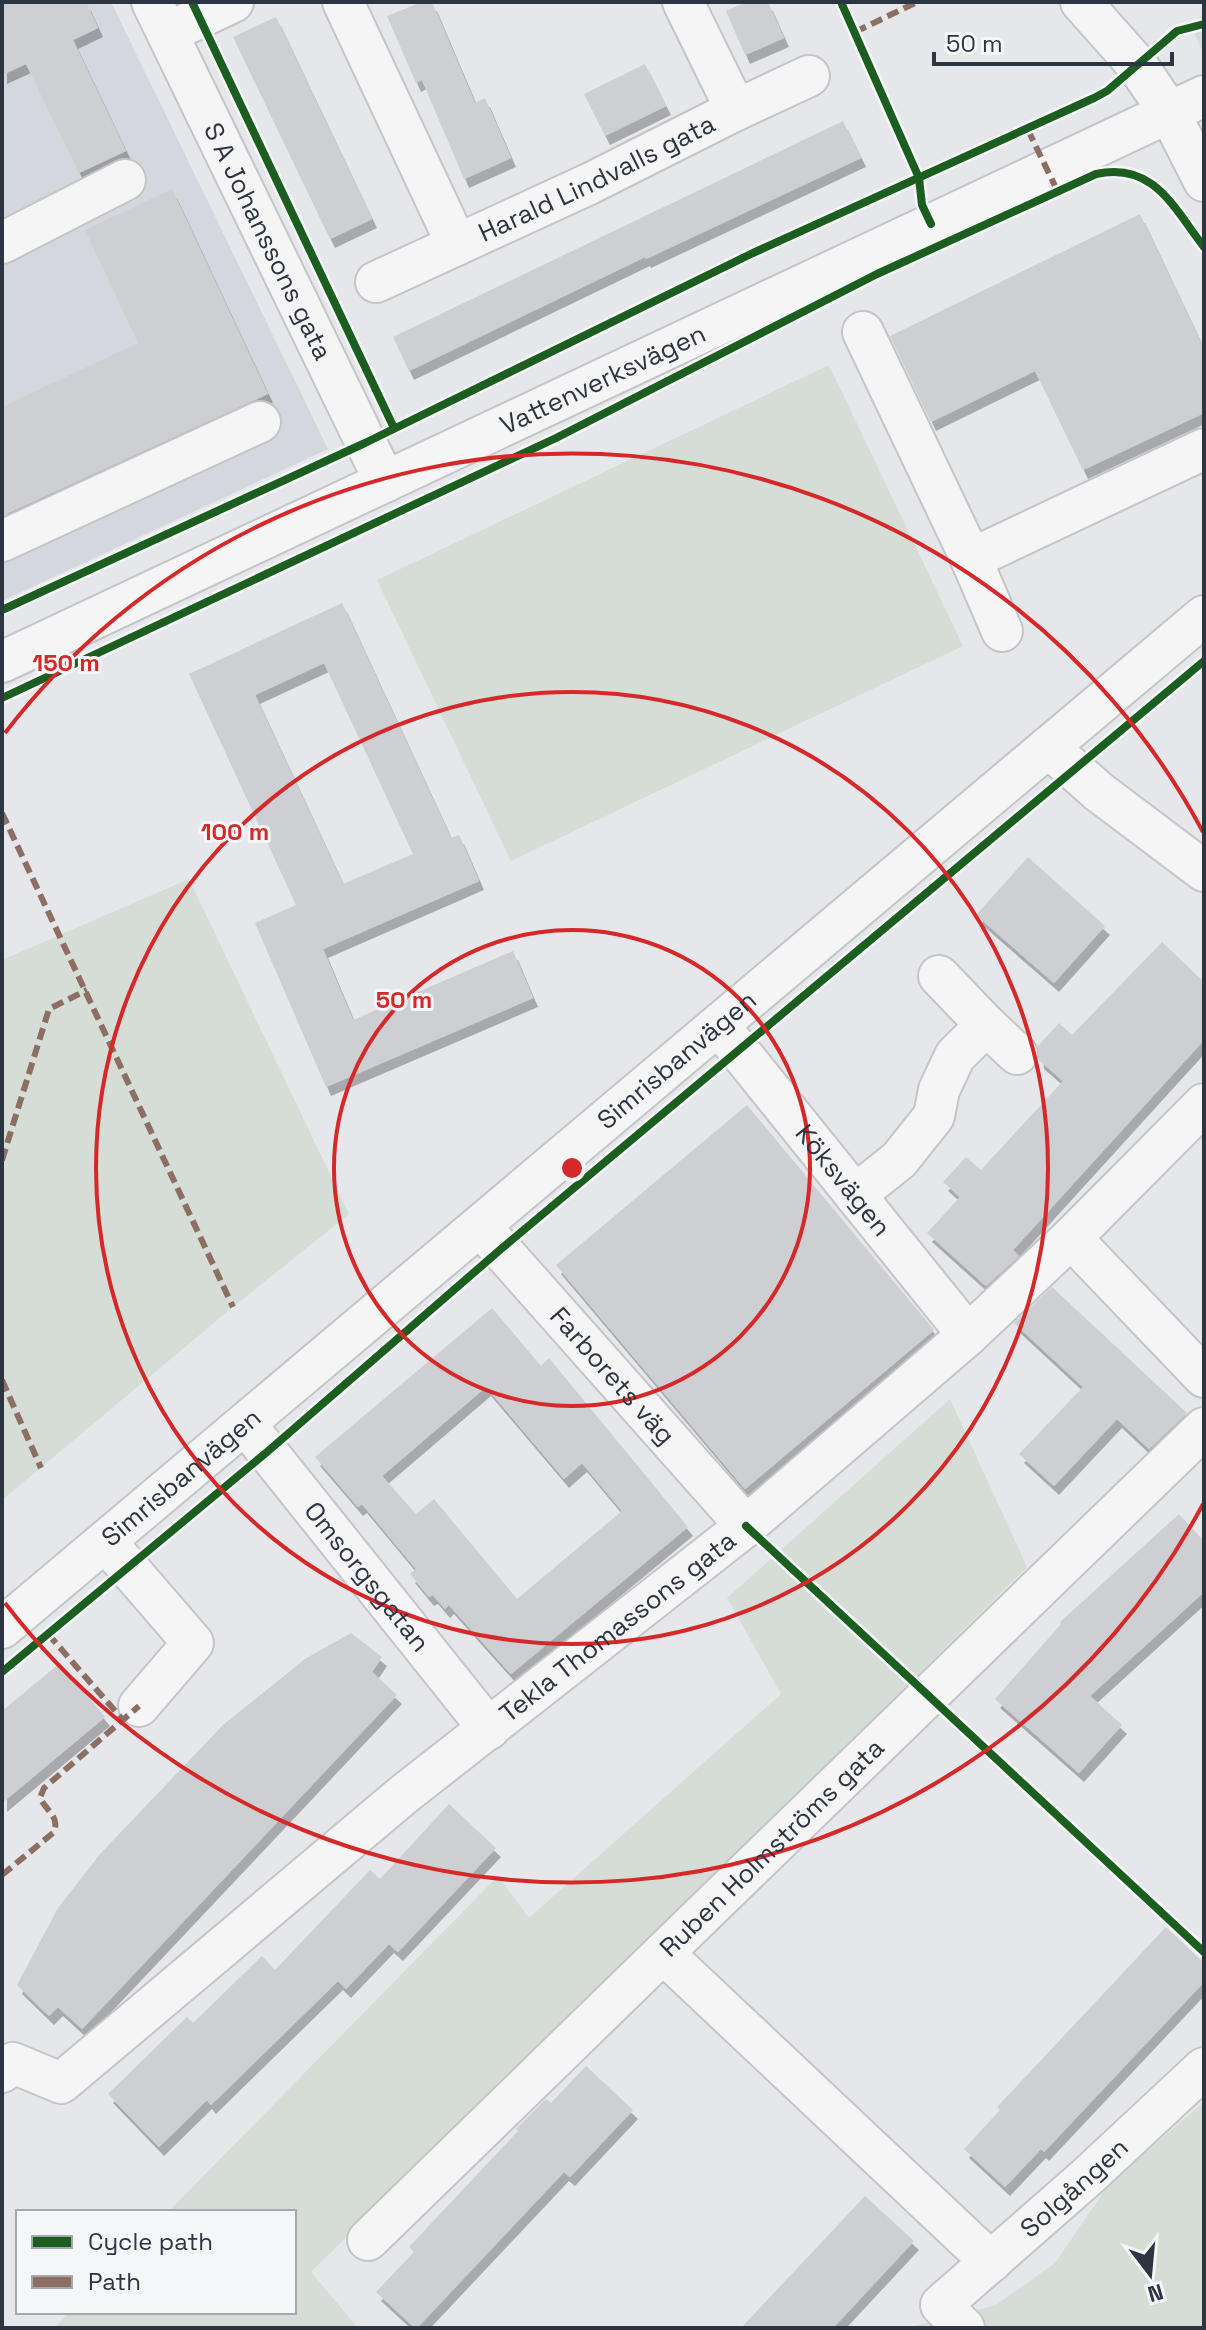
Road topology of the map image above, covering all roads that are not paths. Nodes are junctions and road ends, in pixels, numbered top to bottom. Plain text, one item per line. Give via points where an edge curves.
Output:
1 (233, 2) edge
2 (343, 2) edge
3 (683, 2) edge
4 (1081, 2) edge
5 (160, 18) edge
6 (809, 76) dead end
7 (1186, 104) edge
8 (736, 110) junction
9 (125, 180) dead end
10 (1204, 181) edge
11 (2, 243) edge
12 (457, 245) junction
13 (376, 282) dead end
14 (863, 332) dead end
15 (260, 422) dead end
16 (1204, 449) edge
17 (385, 482) junction
18 (2, 541) edge
19 (971, 559) junction
20 (1204, 616) edge
21 (1002, 631) dead end
22 (2, 662) edge
23 (1048, 747) junction
24 (1204, 871) edge
25 (939, 976) dead end
26 (986, 1025) junction
27 (719, 1026) junction
28 (1017, 1054) dead end
29 (1204, 1104) edge
30 (855, 1195) junction
31 (480, 1226) junction
32 (1071, 1238) junction
33 (968, 1335) junction
34 (1204, 1377) edge
35 (246, 1425) junction
36 (1204, 1428) edge
37 (746, 1526) junction
38 (106, 1542) junction
39 (2, 1628) edge
40 (139, 1706) dead end
41 (489, 1729) junction
42 (663, 1953) junction
43 (6, 2062) edge
44 (1204, 2068) edge
45 (368, 2240) dead end
46 (991, 2262) junction
47 (953, 2317) edge

1 - 5 street
2 - 12 street, Harald Lindvalls gata
3 - 8 street, Harald Lindvalls gata
4 - 7 street via 1137,65
5 - 17 street, S A Johanssons gata
6 - 8 street, Harald Lindvalls gata
7 - 10 street
7 - 17 street, Vattenverksvägen
8 - 12 street, Harald Lindvalls gata
9 - 11 street
12 - 13 street, Harald Lindvalls gata
14 - 19 street
15 - 18 street
16 - 19 street
17 - 22 street, Vattenverksvägen
19 - 21 street
20 - 23 street, Simrisbanvägen
23 - 24 street
23 - 27 street, Simrisbanvägen
25 - 26 street
26 - 28 street
26 - 30 street via 955,1056 934,1116 899,1160
27 - 30 street, Köksvägen
27 - 31 street, Simrisbanvägen
29 - 32 street, Tekla Thomassons gata
30 - 33 street, Köksvägen
31 - 35 street, Simrisbanvägen
31 - 37 street, Farborets väg
32 - 33 street, Tekla Thomassons gata
32 - 34 street
33 - 37 street, Tekla Thomassons gata
35 - 38 street, Simrisbanvägen
35 - 41 street, Omsorgsgatan
36 - 42 street, Ruben Holmströms gata
37 - 41 street, Tekla Thomassons gata
38 - 39 street, Simrisbanvägen
38 - 40 street via 193,1643
41 - 43 street, Tekla Thomassons gata via 61,2083
42 - 45 street
42 - 46 street, Ruben Holmströms gata
44 - 46 street, Solgången
46 - 47 street, Solgången

